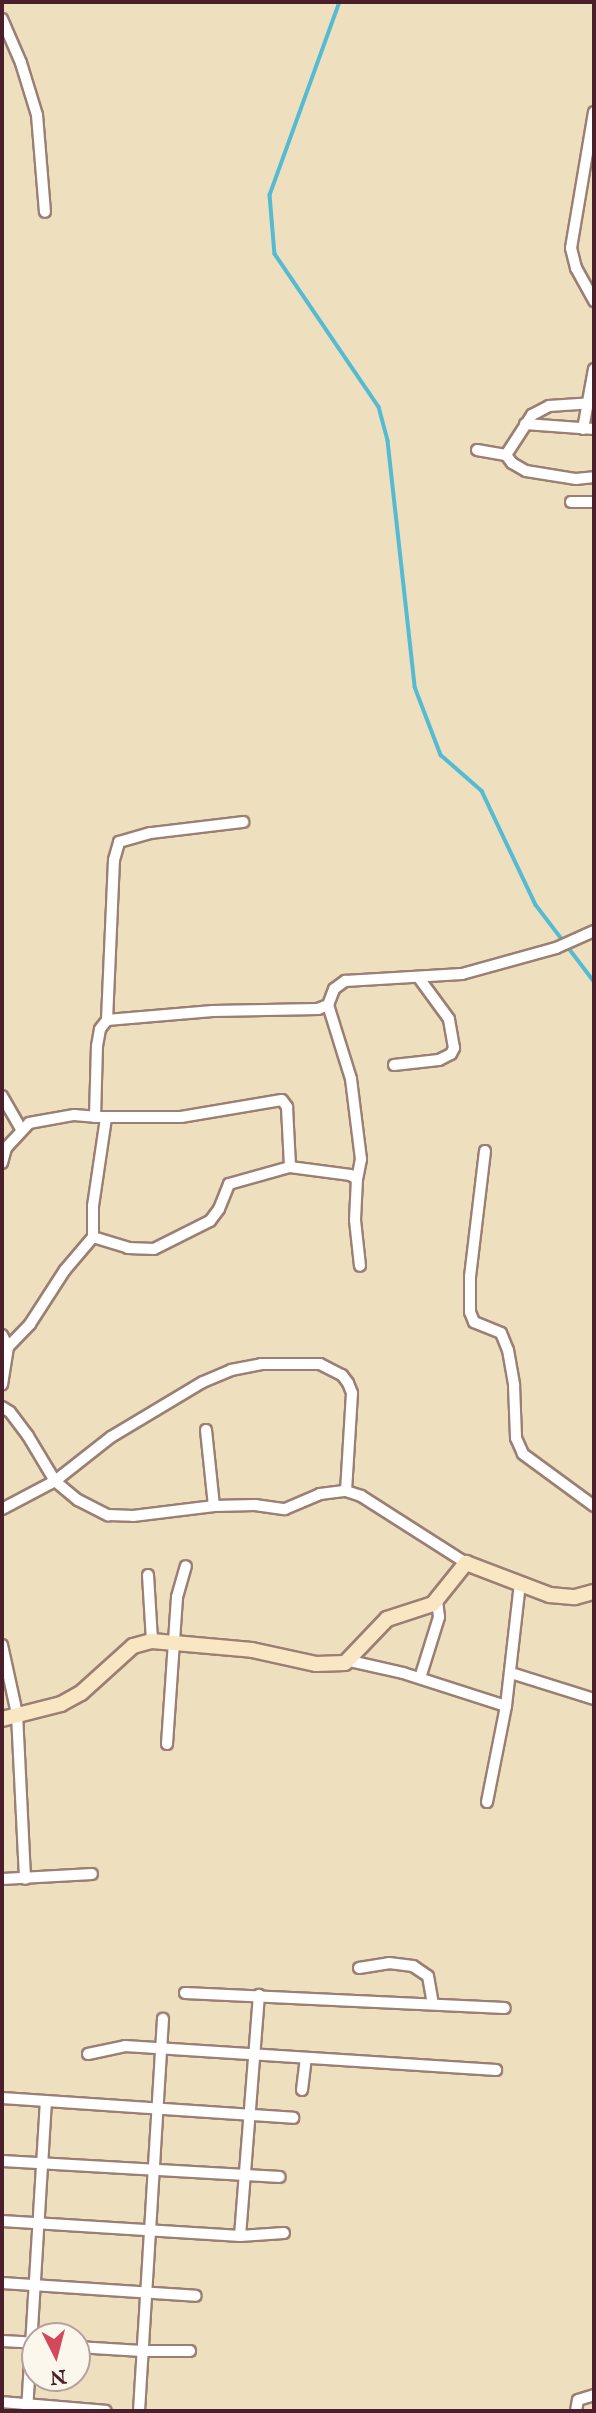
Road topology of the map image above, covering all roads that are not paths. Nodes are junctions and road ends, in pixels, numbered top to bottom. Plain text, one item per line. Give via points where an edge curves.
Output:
1 (2, 19) edge
2 (594, 112) edge
3 (45, 212) dead end
4 (594, 301) edge
5 (594, 369) edge
6 (591, 403) edge
7 (525, 424) junction
8 (583, 429) junction
9 (594, 429) edge
10 (477, 450) dead end
11 (506, 454) junction
12 (594, 477) edge
13 (571, 502) dead end
14 (594, 502) edge
15 (243, 822) dead end
16 (594, 931) edge
17 (419, 978) junction
18 (328, 1005) junction
19 (107, 1020) junction
20 (394, 1065) dead end
21 (2, 1096) edge
22 (100, 1117) junction
23 (21, 1129) junction
24 (485, 1151) dead end
25 (2, 1164) edge
26 (290, 1167) junction
27 (357, 1179) junction
28 (93, 1237) junction
29 (360, 1266) dead end
30 (2, 1335) edge
31 (8, 1347) junction
32 (2, 1385) edge
33 (2, 1407) edge
34 (206, 1430) dead end
35 (55, 1480) junction
36 (346, 1491) junction
37 (214, 1506) junction
38 (594, 1506) edge
39 (2, 1509) edge
40 (467, 1563) junction
41 (186, 1566) dead end
42 (148, 1575) dead end
43 (520, 1583) junction
44 (594, 1592) edge
45 (437, 1600) junction
46 (152, 1641) junction
47 (173, 1642) junction
48 (2, 1645) edge
49 (349, 1661) junction
50 (511, 1673) junction
51 (420, 1678) junction
52 (594, 1699) edge
53 (506, 1706) junction
54 (17, 1714) junction
55 (2, 1719) edge
56 (167, 1744) dead end
57 (487, 1802) dead end
58 (92, 1874) dead end
59 (2, 1879) edge
60 (25, 1879) junction
61 (359, 1968) dead end
62 (185, 1993) dead end
63 (259, 1995) junction
64 (433, 2003) junction
65 (505, 2008) dead end
66 (163, 2019) dead end
67 (160, 2050) junction
68 (88, 2054) dead end
69 (256, 2055) junction
70 (306, 2059) junction
71 (496, 2070) dead end
72 (302, 2090) dead end
73 (2, 2098) edge
74 (46, 2103) junction
75 (157, 2110) junction
76 (251, 2115) junction
77 (293, 2118) dead end
78 (2, 2161) edge
79 (44, 2164) junction
80 (155, 2169) junction
81 (243, 2175) junction
82 (281, 2177) dead end
83 (2, 2221) edge
84 (39, 2224) junction
85 (152, 2231) junction
86 (284, 2233) dead end
87 (240, 2236) junction
88 (2, 2283) edge
89 (35, 2286) junction
90 (146, 2291) junction
91 (196, 2296) dead end
92 (34, 2322) edge
93 (2, 2342) edge
94 (21, 2343) edge
95 (91, 2348) edge
96 (142, 2351) junction
97 (190, 2351) dead end
98 (594, 2395) edge
99 (2, 2402) edge
100 (27, 2408) edge
101 (106, 2411) edge
102 (139, 2411) edge
103 (576, 2411) edge

1 - 3 street via 22,62 37,115
2 - 4 street via 571,248
5 - 6 street
6 - 7 street via 549,406
6 - 8 street
7 - 8 street
7 - 11 street
8 - 9 street
10 - 11 street
11 - 12 street via 526,471 576,479
13 - 14 street
15 - 19 street via 151,833 119,842 114,860
16 - 17 street via 555,948 462,974
17 - 18 street via 345,981 334,989
17 - 20 street via 449,1019 454,1048 439,1060
18 - 19 street via 301,1011 213,1011
18 - 27 street via 351,1079 361,1159
19 - 22 street via 97,1046
21 - 23 street
22 - 23 street via 49,1118
22 - 26 street via 181,1116 282,1100 287,1107
22 - 28 street
23 - 25 street via 6,1148
24 - 38 street via 470,1312 474,1321 500,1333 508,1350 516,1438 523,1454
26 - 27 street
26 - 28 street via 229,1184 210,1221 154,1249 140,1251
27 - 29 street
28 - 31 street
30 - 31 street
31 - 32 street
33 - 35 street via 28,1436
34 - 37 street
35 - 36 street via 111,1437 218,1374 261,1364 320,1364 342,1375 352,1393
35 - 37 street via 78,1500 108,1515
35 - 39 street
36 - 37 street via 320,1494 292,1508
36 - 40 street via 370,1501
40 - 43 street
40 - 45 street
41 - 47 street via 177,1597
42 - 46 street
43 - 44 street via 564,1597
43 - 50 street
45 - 49 street via 387,1619
45 - 51 street via 439,1617
46 - 47 street
46 - 54 street via 133,1646 61,1704
47 - 49 street via 252,1650 316,1664
47 - 56 street
48 - 54 street
49 - 51 street
50 - 52 street
50 - 53 street
51 - 53 street
53 - 57 street
54 - 55 street
54 - 60 street
58 - 60 street
59 - 60 street
61 - 64 street via 389,1963 413,1966 428,1976
62 - 63 street
63 - 64 street
63 - 69 street
64 - 65 street
66 - 67 street
67 - 68 street via 125,2046
67 - 69 street
67 - 75 street
69 - 70 street
69 - 76 street
70 - 71 street
70 - 72 street
73 - 74 street
74 - 75 street
74 - 79 street
75 - 76 street
75 - 80 street
76 - 77 street
76 - 81 street
78 - 79 street
79 - 80 street
79 - 84 street
80 - 81 street
80 - 85 street
81 - 82 street
81 - 87 street
83 - 84 street
84 - 85 street
84 - 89 street
85 - 87 street
85 - 90 street
86 - 87 street
88 - 89 street
89 - 90 street
89 - 92 street
90 - 91 street
90 - 96 street
93 - 94 street
95 - 96 street
96 - 97 street
96 - 102 street
98 - 103 street via 578,2400
99 - 100 street
100 - 101 street

